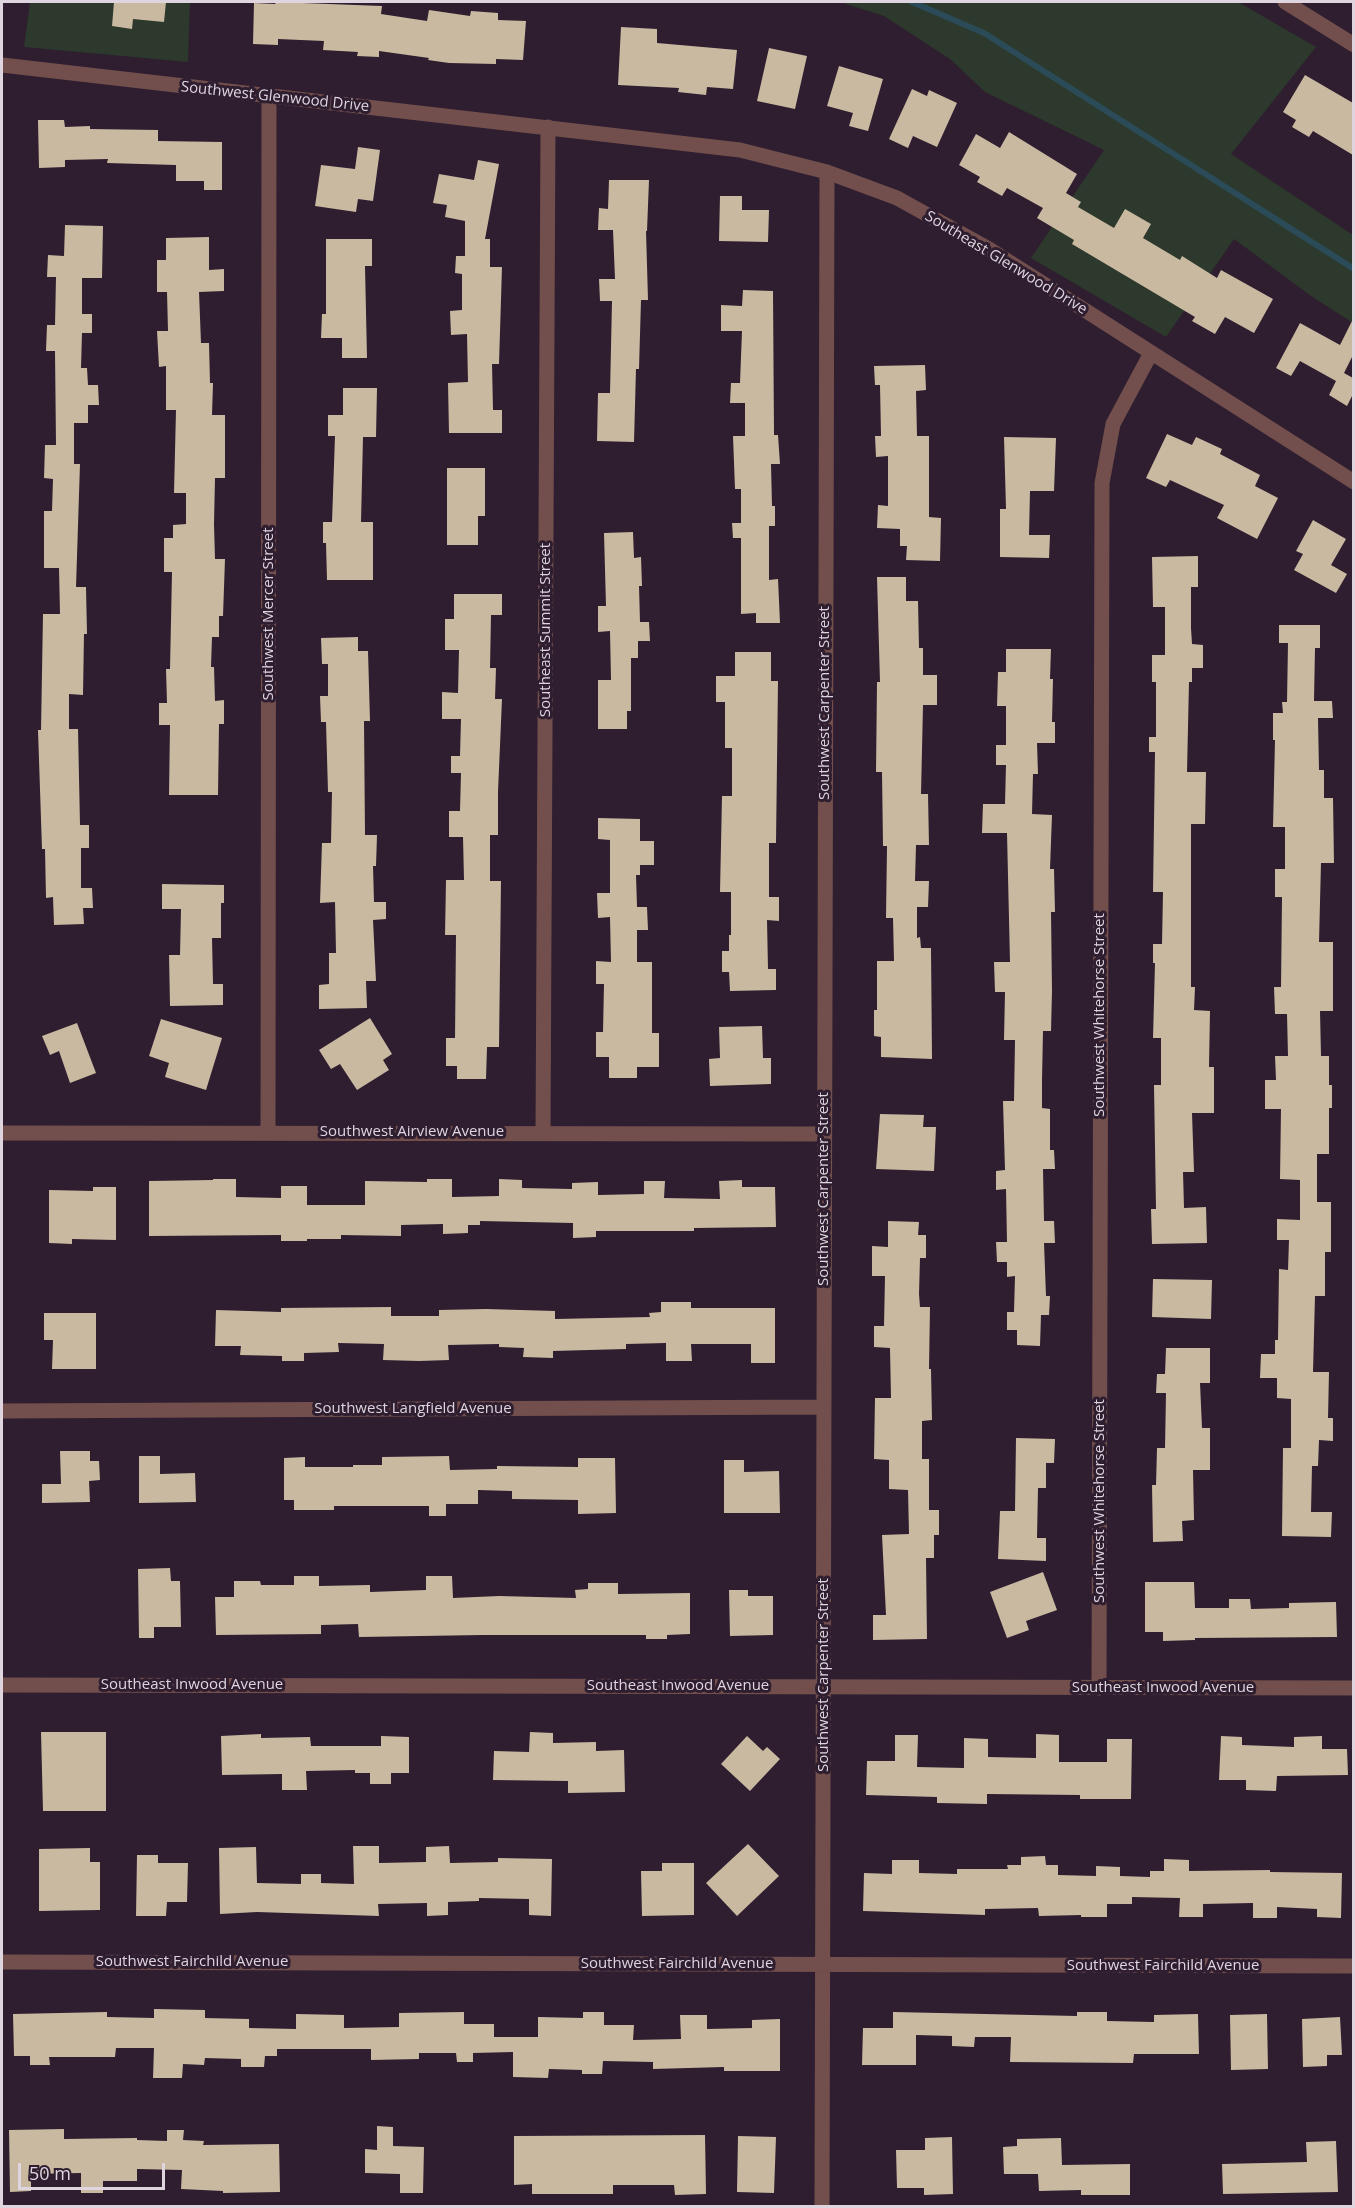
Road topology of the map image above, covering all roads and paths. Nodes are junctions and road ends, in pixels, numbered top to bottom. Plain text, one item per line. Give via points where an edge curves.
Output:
1 (1285, 2) edge
2 (1353, 45) edge
3 (2, 65) edge
4 (269, 97) junction
5 (548, 127) junction
6 (827, 172) junction
7 (1151, 353) junction
8 (1353, 482) edge
9 (268, 1132) junction
10 (2, 1133) edge
11 (543, 1133) junction
12 (823, 1134) junction
13 (824, 1407) junction
14 (2, 1411) edge
15 (2, 1685) edge
16 (824, 1687) junction
17 (1099, 1688) junction
18 (1353, 1688) edge
19 (2, 1962) edge
20 (822, 1965) junction
21 (1353, 1966) edge
22 (822, 2206) edge

1 - 2 street
3 - 4 street, Southwest Glenwood Drive
4 - 5 street, Southwest Glenwood Drive
4 - 9 street, Southwest Mercer Street
5 - 6 street, Southeast Glenwood Drive via 740,150
5 - 11 street, Southeast Summit Street
6 - 7 street, Southeast Glenwood Drive via 897,198 979,243
6 - 12 street, Southwest Carpenter Street
7 - 8 street, Southeast Glenwood Drive
7 - 17 street, Southwest Whitehorse Street via 1113,424 1101,483
9 - 10 street, Southwest Airview Avenue
9 - 11 street, Southwest Airview Avenue
11 - 12 street, Southwest Airview Avenue
12 - 13 street, Southwest Carpenter Street
13 - 14 street, Southwest Langfield Avenue
13 - 16 street, Southwest Carpenter Street
15 - 16 street, Southeast Inwood Avenue
16 - 17 street, Southeast Inwood Avenue
16 - 20 street, Southwest Carpenter Street
17 - 18 street, Southeast Inwood Avenue
19 - 20 street, Southwest Fairchild Avenue
20 - 21 street, Southwest Fairchild Avenue
20 - 22 street, Southwest Carpenter Street

